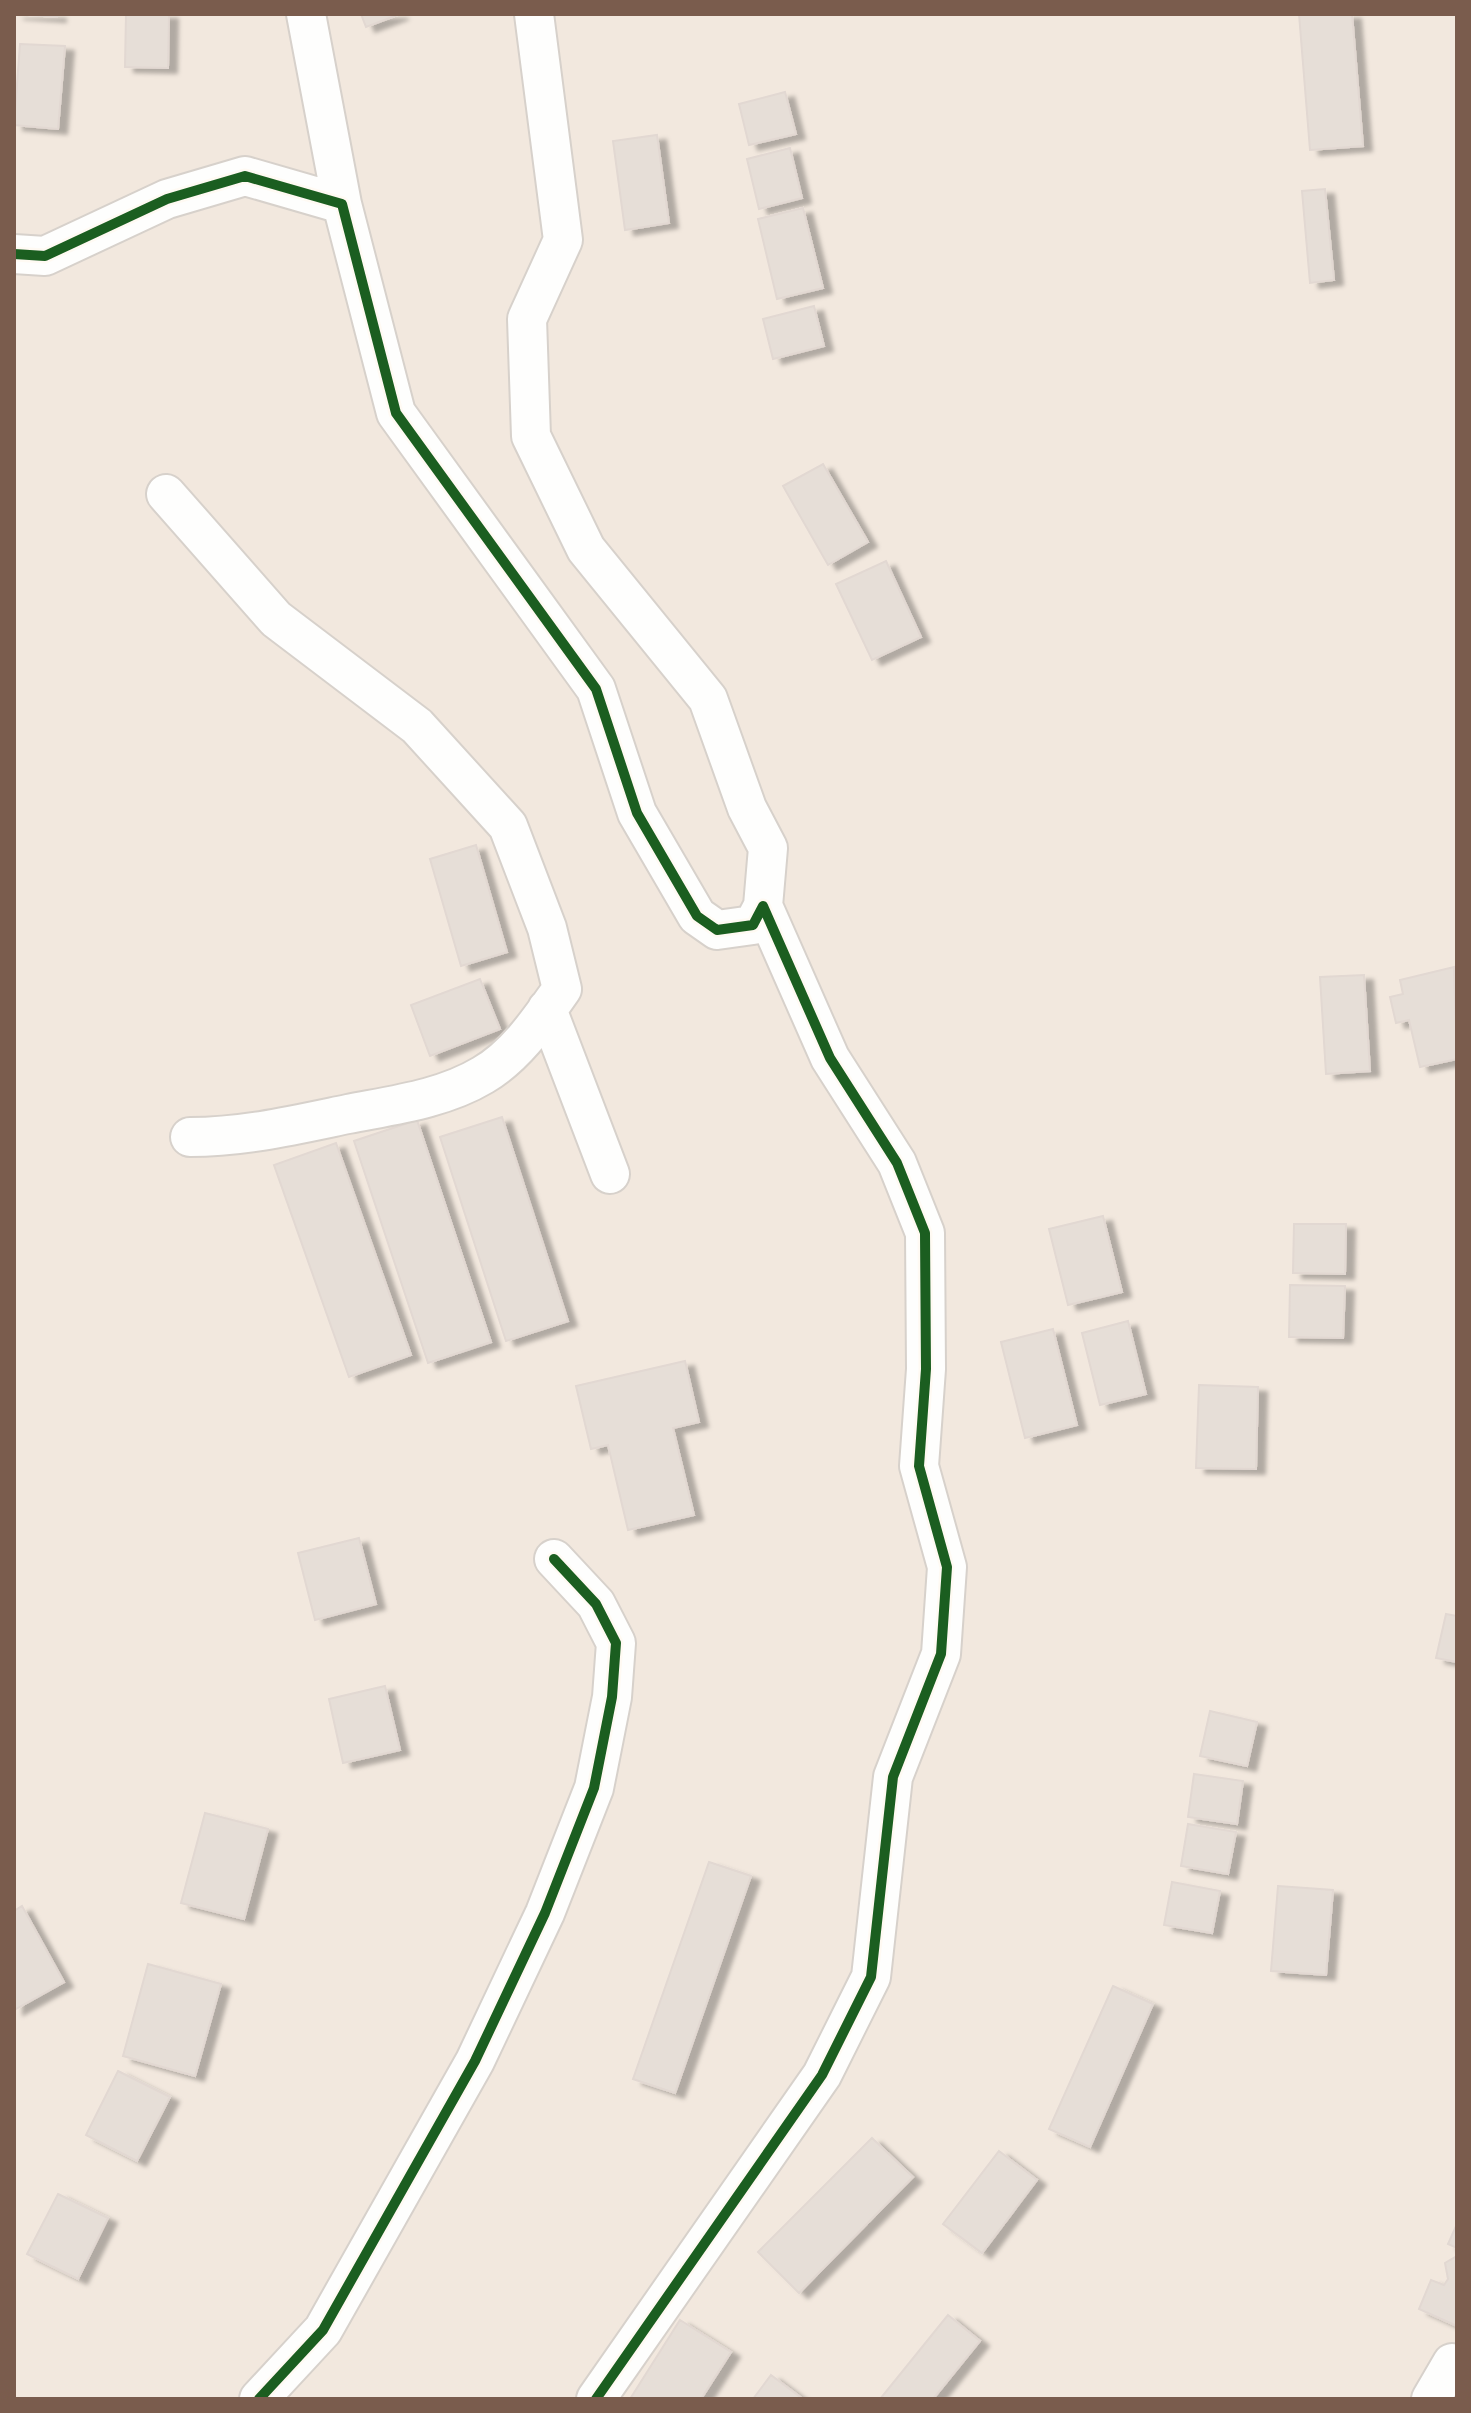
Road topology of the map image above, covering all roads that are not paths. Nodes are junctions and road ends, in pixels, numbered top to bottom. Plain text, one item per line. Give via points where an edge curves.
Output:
1 (306, 14) edge
2 (534, 14) edge
3 (342, 204) junction
4 (14, 254) edge
5 (166, 494) dead end
6 (763, 906) junction
7 (547, 1009) junction
8 (190, 1137) dead end
9 (610, 1174) dead end
10 (554, 1559) dead end
11 (1452, 2363) dead end
12 (259, 2399) edge
13 (596, 2399) edge
14 (1431, 2399) edge

1 - 3 street
2 - 6 street via 563,240 527,319 531,436 586,549 708,699 747,808 768,848
3 - 4 street via 245,176 167,199 45,256
3 - 6 street via 396,413 596,689 637,813 697,916 717,930 753,925
5 - 7 street via 276,619 417,726 508,826 547,928 562,989
6 - 13 street via 830,1058 897,1163 925,1233 926,1369 919,1466 947,1567 941,1654 893,1777 871,1977 822,2075
7 - 8 street via 529,1035 486,1073 454,1089 237,1137
7 - 9 street
10 - 12 street via 596,1604 616,1643 612,1697 594,1788 545,1913 475,2061 323,2330
11 - 14 street

